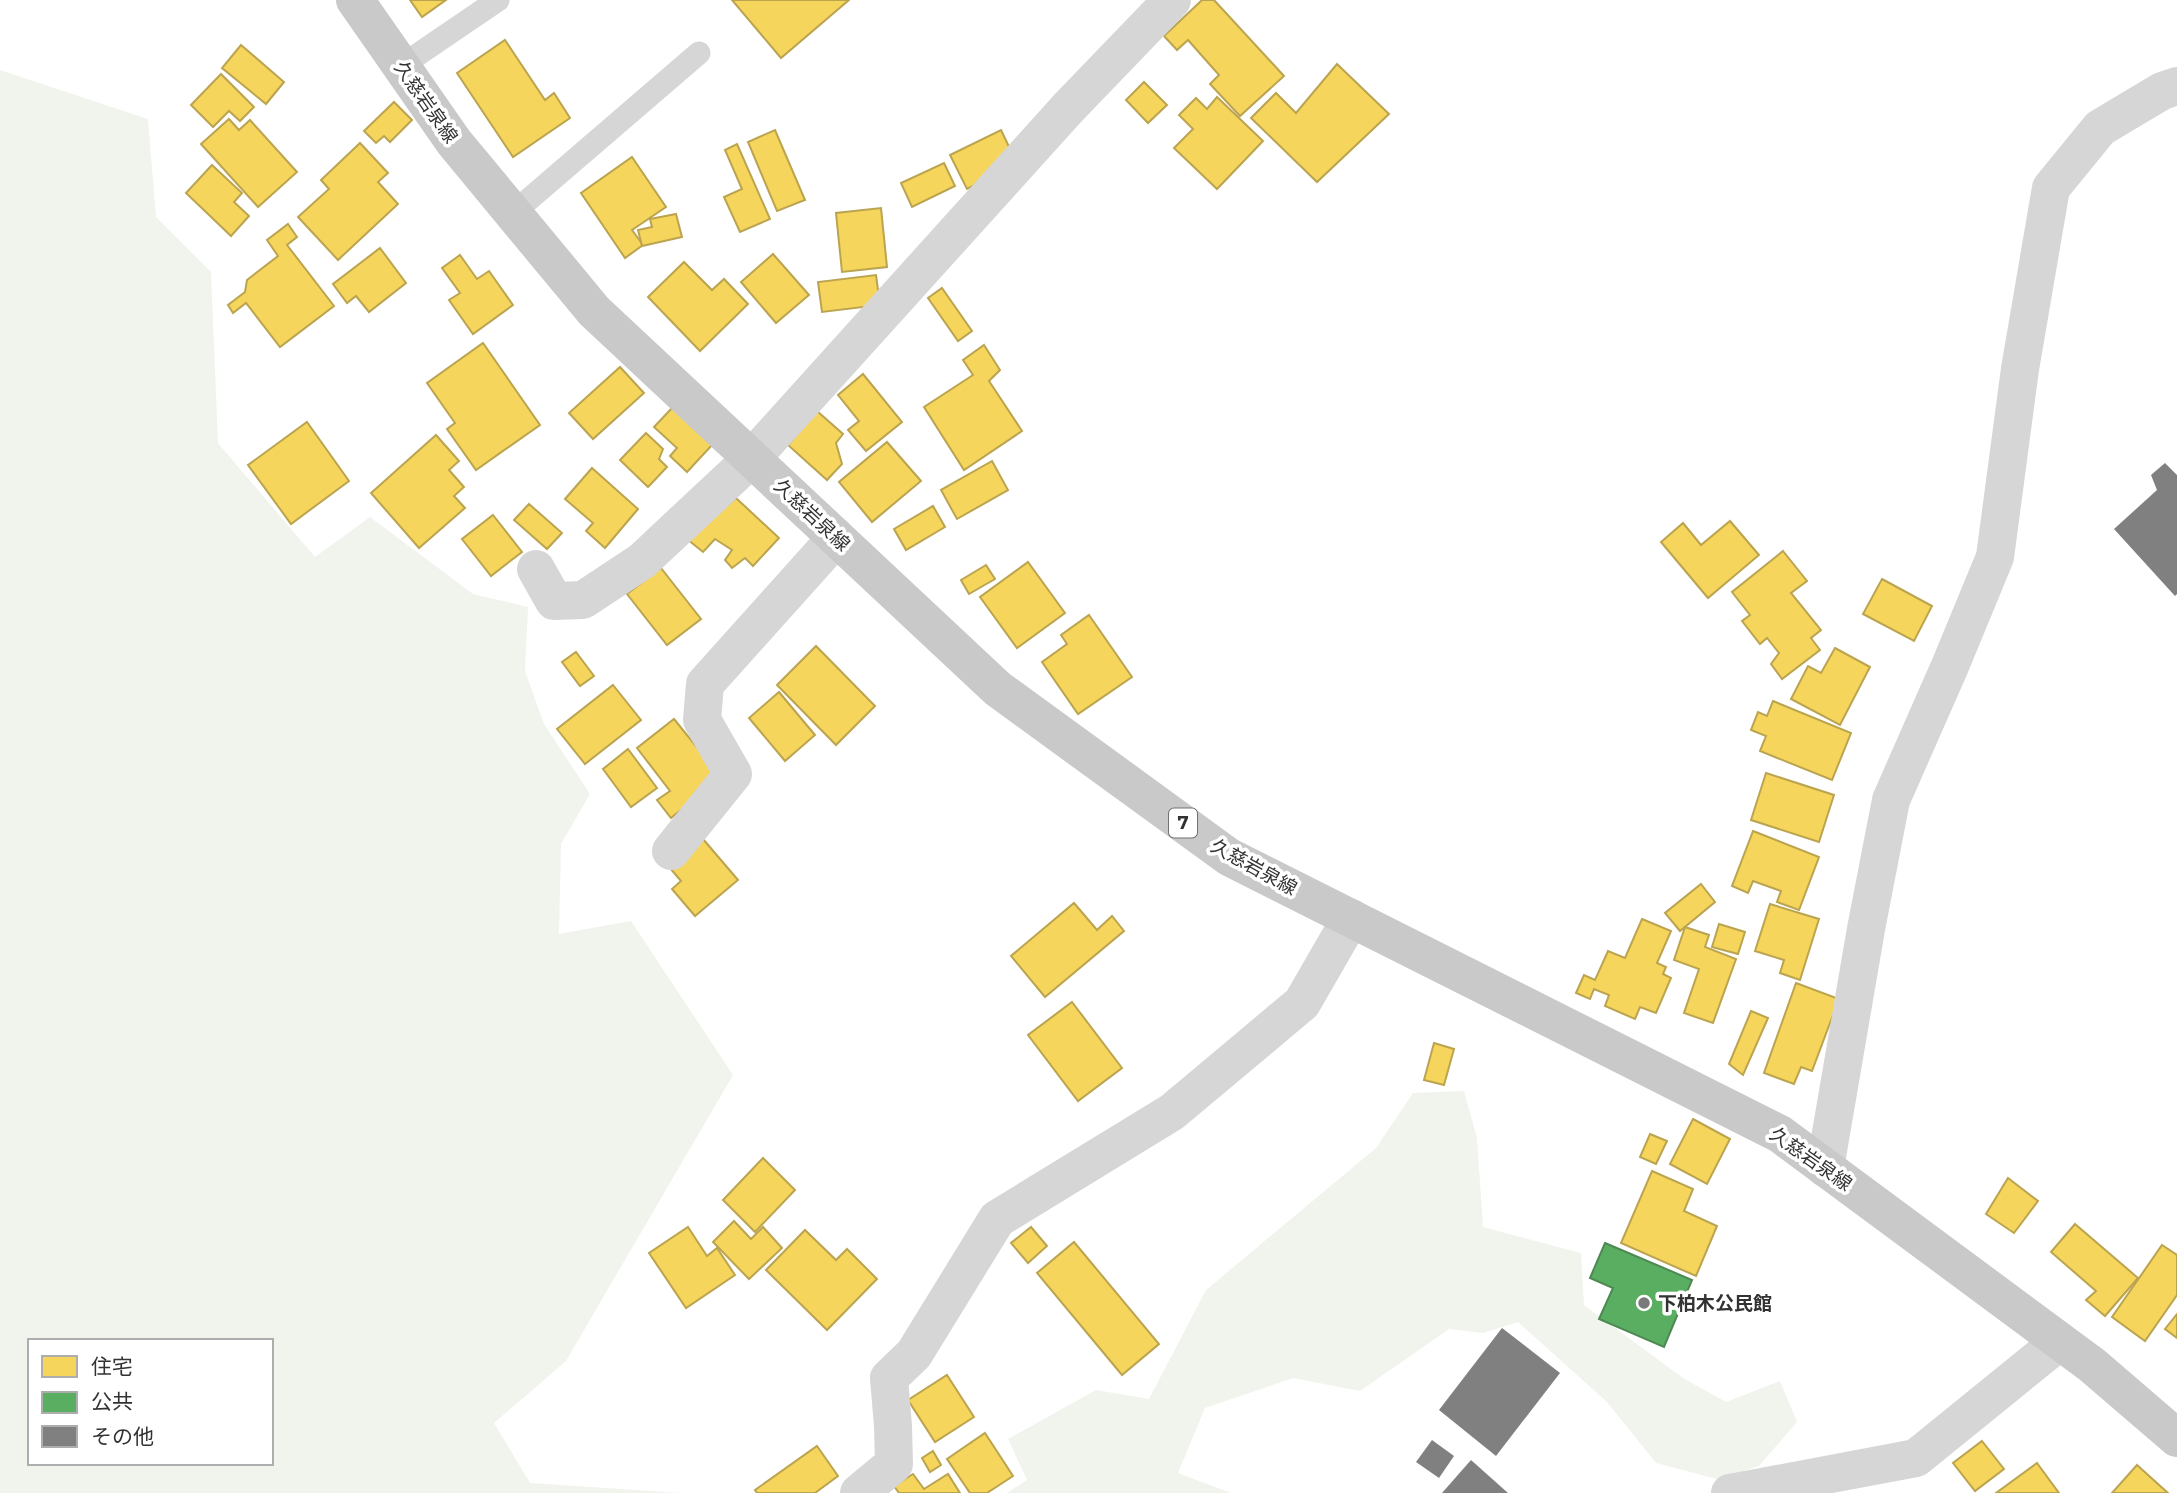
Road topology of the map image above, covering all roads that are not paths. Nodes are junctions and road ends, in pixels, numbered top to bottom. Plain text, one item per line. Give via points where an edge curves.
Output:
1 (355, 0) edge
2 (498, 0) edge
3 (1172, 0) edge
4 (699, 53) dead end
5 (401, 66) junction
6 (2177, 86) edge
7 (513, 213) junction
8 (751, 459) junction
9 (836, 538) junction
10 (536, 569) dead end
11 (671, 851) dead end
12 (1351, 918) junction
13 (1825, 1168) junction
14 (2059, 1342) junction
15 (2177, 1438) edge
16 (859, 1493) edge
17 (1730, 1493) edge

1 - 5 main road, 久慈岩泉線 / 7
2 - 5 lane
3 - 8 street via 1068,108
4 - 7 lane
5 - 7 main road, 久慈岩泉線 / 7 via 454,142
6 - 13 street via 2100,128 2051,188 1995,557 1891,800
7 - 8 main road, 久慈岩泉線 / 7 via 594,311
8 - 9 main road, 久慈岩泉線 / 7
8 - 10 street via 642,561 583,600 554,601
9 - 11 street via 705,684 702,720 733,774
9 - 12 main road, 久慈岩泉線 / 7 via 998,689 1229,857
12 - 13 main road, 久慈岩泉線 / 7 via 1780,1135
12 - 16 street via 1302,1003 1172,1112 997,1219 914,1354 889,1378 894,1464
13 - 14 main road, 久慈岩泉線 / 7
14 - 15 main road, 久慈岩泉線 / 7
14 - 17 street via 1916,1458

